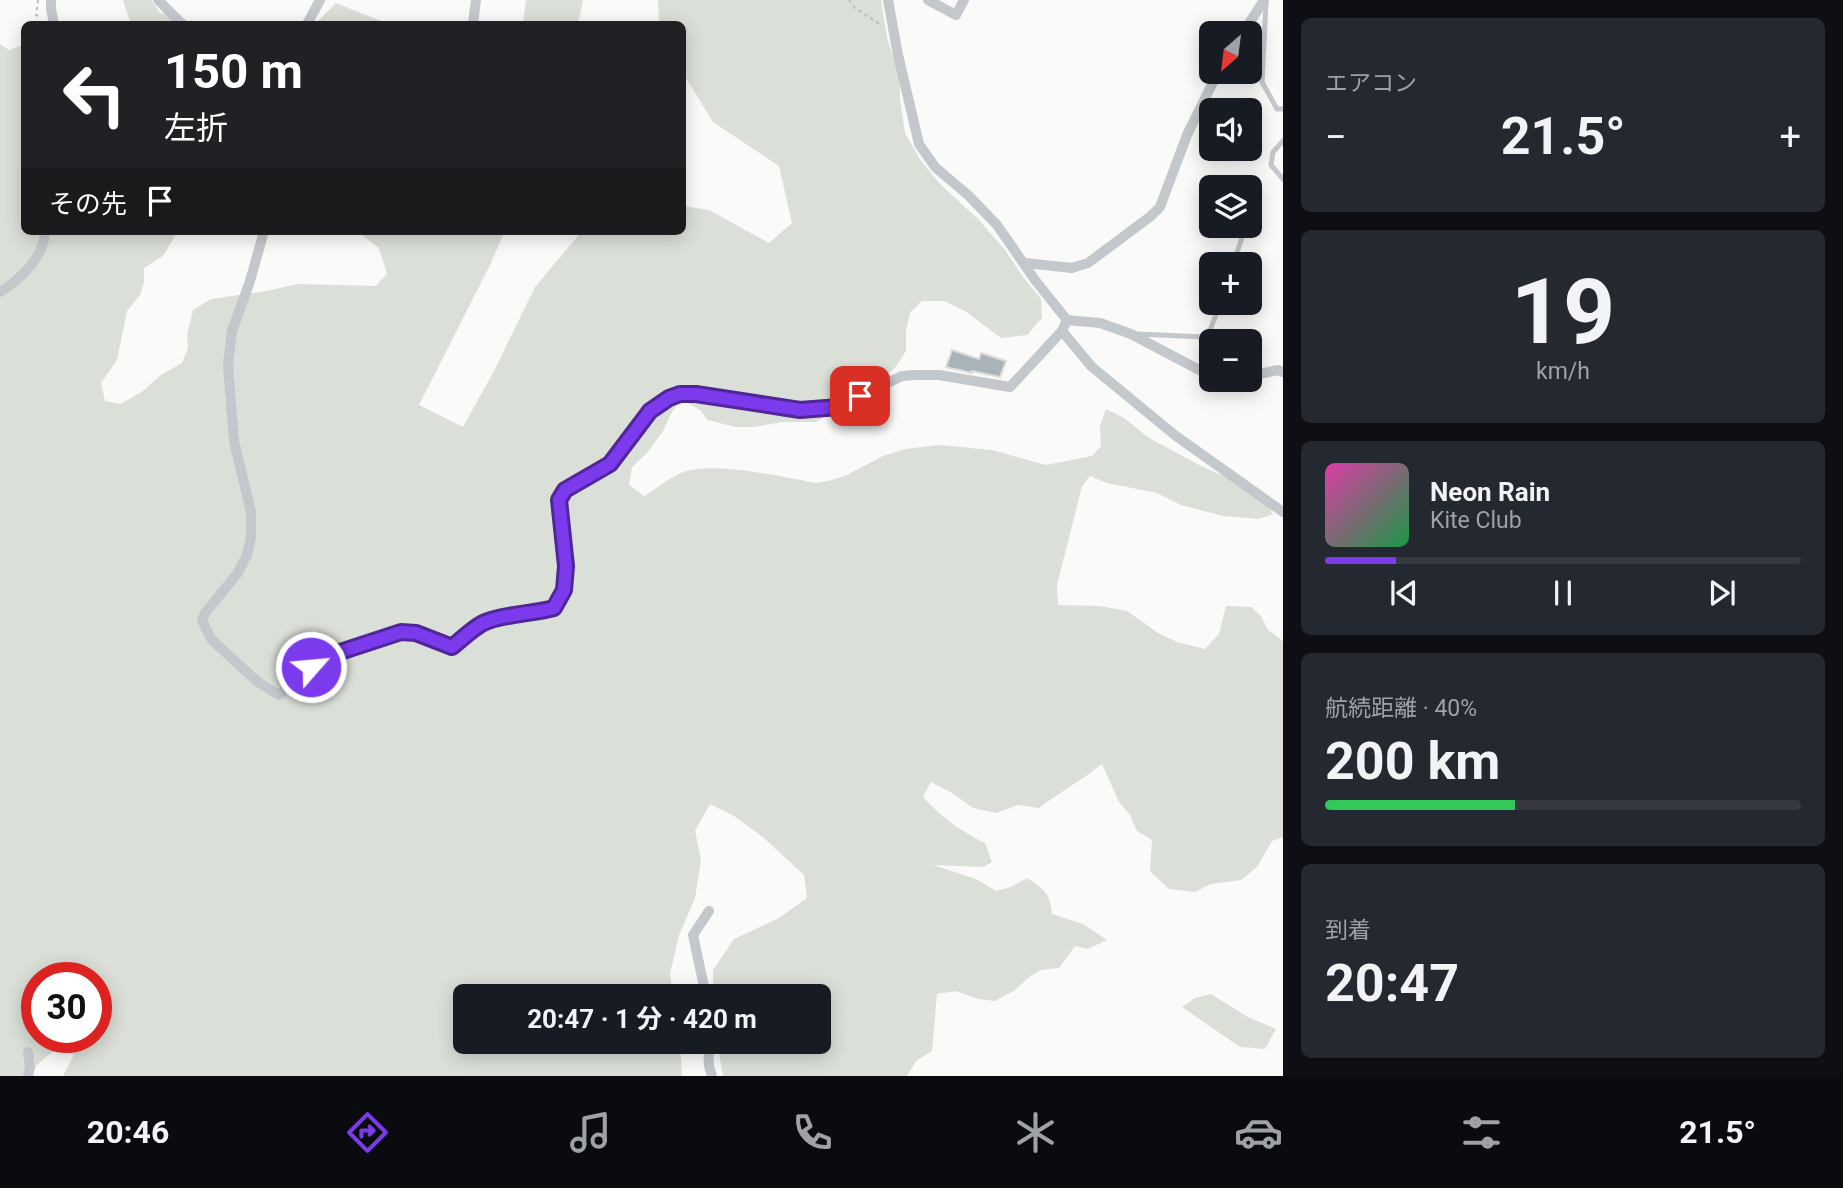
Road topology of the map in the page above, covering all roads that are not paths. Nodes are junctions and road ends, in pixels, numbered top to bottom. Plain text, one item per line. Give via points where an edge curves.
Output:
1 (51, 0) edge
2 (158, 0) edge
3 (320, 0) edge
4 (476, 0) edge
5 (888, 0) edge
6 (928, 0) edge
7 (964, 0) edge
8 (1265, 0) edge
9 (53, 21) edge
10 (179, 21) edge
11 (309, 21) edge
12 (473, 21) edge
13 (1251, 21) edge
14 (1212, 84) edge
15 (1283, 109) edge
16 (1283, 141) edge
17 (1283, 179) edge
18 (45, 235) edge
19 (263, 235) edge
20 (1025, 263) junction
21 (0, 292) edge
22 (1216, 315) edge
23 (1064, 326) junction
24 (1131, 334) junction
25 (1199, 370) edge
26 (1283, 372) edge
27 (1262, 373) edge
28 (1283, 512) edge
29 (709, 911) dead end
30 (703, 984) edge
31 (28, 1053) edge
32 (709, 1054) edge
33 (28, 1076) edge
34 (712, 1076) edge

1 - 9 street
2 - 10 street
3 - 11 street
4 - 12 street
5 - 20 street via 919,144 934,167 997,225
6 - 7 street via 956,15
8 - 13 street
8 - 15 lane via 1262,82 1277,109
14 - 20 street via 1160,207 1151,216 1088,263 1072,268
16 - 17 lane via 1273,152 1271,165
18 - 21 street via 32,266
19 - 23 street via 232,331 228,365 234,441 251,512 251,537 237,574 202,621 212,640 279,695 311,667 337,653 401,632 452,647 497,618 554,608 564,590 566,566 559,500 565,490 610,464 650,411 669,398 696,394 800,410 839,407 902,376 939,375 1010,387
20 - 23 street
22 - 24 lane via 1204,337
23 - 24 street via 1100,323
23 - 28 street via 1092,367
24 - 25 street
26 - 27 street
29 - 30 street via 693,935
31 - 33 street
32 - 34 street

